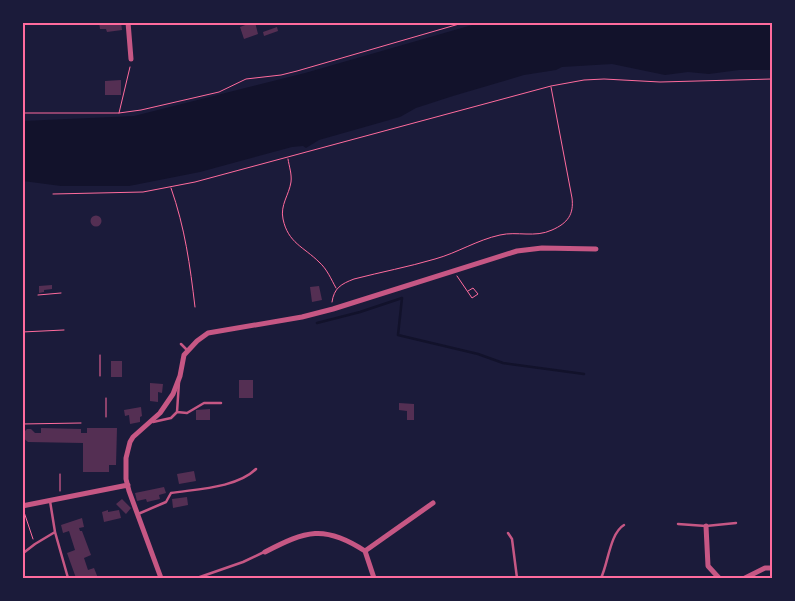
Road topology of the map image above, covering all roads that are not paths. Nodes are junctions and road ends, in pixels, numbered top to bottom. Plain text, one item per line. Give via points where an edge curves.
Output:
1 (128, 22) edge
2 (131, 58) road end
3 (596, 249) dead end
4 (181, 344) dead end
5 (187, 351) junction
6 (180, 376) junction
7 (221, 403) dead end
8 (177, 412) junction
9 (150, 422) junction
10 (256, 469) dead end
11 (128, 485) junction
12 (50, 501) junction
13 (433, 503) dead end
14 (22, 507) edge
15 (138, 514) junction
16 (736, 523) dead end
17 (624, 524) dead end
18 (678, 524) dead end
19 (706, 526) junction
20 (55, 532) junction
21 (508, 532) dead end
22 (365, 551) junction
23 (265, 552) joint
24 (22, 554) edge
25 (772, 568) edge
26 (68, 578) edge
27 (161, 578) edge
28 (197, 578) edge
29 (374, 578) edge
30 (517, 578) edge
31 (601, 578) edge
32 (719, 578) edge
33 (745, 578) edge

1 - 2 street
3 - 5 street via 518,251 333,309 219,330 202,337
4 - 5 lane
5 - 6 street via 182,359
6 - 8 lane
6 - 9 street via 166,405
7 - 8 lane via 204,403 186,412
8 - 9 lane via 171,418
9 - 11 street via 130,442 126,469
10 - 15 lane via 236,482 171,493 166,502
11 - 12 street
11 - 15 street
12 - 14 street
12 - 20 lane
13 - 22 street
15 - 27 street
16 - 19 lane
17 - 31 lane via 612,543
18 - 19 lane
19 - 32 street via 708,566
20 - 24 lane
20 - 26 lane
21 - 30 lane via 512,539
22 - 23 street via 339,536 319,533 294,537
22 - 29 street
23 - 28 lane
25 - 33 street

